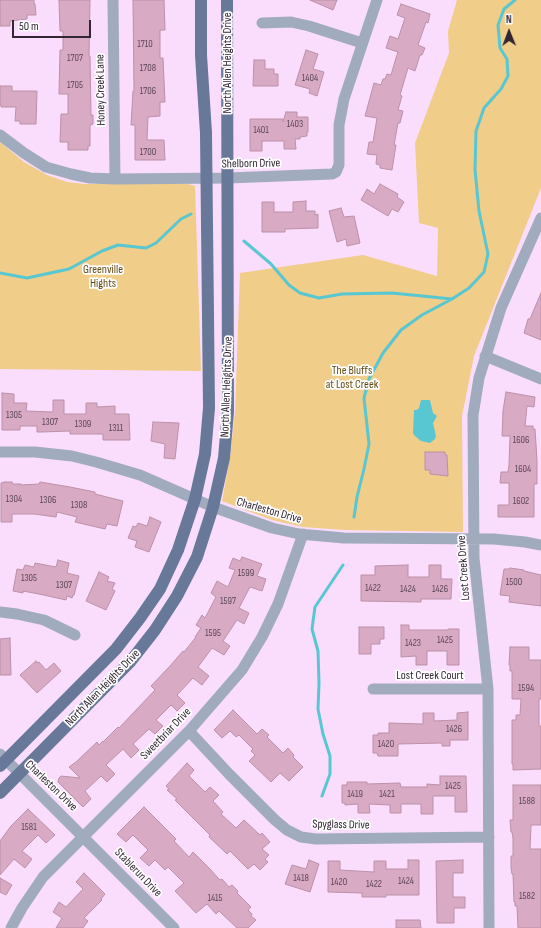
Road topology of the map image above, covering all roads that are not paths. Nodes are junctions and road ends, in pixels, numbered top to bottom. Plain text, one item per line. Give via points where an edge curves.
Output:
1 (113, 0) edge
2 (201, 0) edge
3 (227, 0) edge
4 (377, 0) edge
5 (262, 22) dead end
6 (362, 43) junction
7 (0, 135) edge
8 (206, 178) junction
9 (228, 178) junction
10 (115, 179) junction
11 (541, 218) edge
12 (485, 356) junction
13 (541, 379) edge
14 (0, 452) edge
15 (195, 499) junction
16 (213, 507) junction
17 (303, 534) junction
18 (474, 540) junction
19 (541, 545) edge
20 (0, 612) edge
21 (75, 635) dead end
22 (372, 689) dead end
23 (488, 689) junction
24 (189, 731) junction
25 (2, 760) edge
26 (19, 774) junction
27 (0, 793) edge
28 (84, 836) junction
29 (489, 837) junction
30 (12, 928) edge
31 (174, 928) edge
32 (489, 928) edge

1 - 10 street, Honey Creek Lane
2 - 8 main road, North Allen Heights Drive
3 - 9 main road, North Allen Heights Drive
4 - 6 street, Shelborn Drive
5 - 6 street via 297,23
6 - 9 street, Shelborn Drive via 344,99 339,125 339,165 336,172 328,175
7 - 10 street, Shelborn Drive via 46,167 90,178
8 - 9 street, Shelborn Drive
8 - 10 street, Shelborn Drive
8 - 15 main road, North Allen Heights Drive via 209,408 205,454
9 - 16 main road, North Allen Heights Drive via 228,412 224,458
11 - 12 street, Lost Creek Drive via 501,308
12 - 13 street
12 - 18 street, Lost Creek Drive via 476,390 473,415
14 - 15 street, Charleston Drive via 72,456 140,475
15 - 16 street, Charleston Drive
15 - 25 main road, North Allen Heights Drive via 178,550 160,589 140,618 116,649
16 - 17 street, Charleston Drive via 272,528
16 - 26 main road, North Allen Heights Drive via 197,557 177,596 155,630 130,662
17 - 18 street, Charleston Drive via 344,538
17 - 24 street, Sweetbriar Drive via 278,604 262,637 242,670
18 - 19 street, Charleston Drive via 494,539
18 - 23 street, Lost Creek Drive
20 - 21 street via 44,620
22 - 23 street, Lost Creek Court
23 - 29 street, Lost Creek Drive
24 - 28 street, Sweetbriar Drive
24 - 29 street, Spyglass Drive via 275,820 301,837
25 - 26 street, Charleston Drive
26 - 27 main road, North Allen Heights Drive
26 - 28 street, Charleston Drive
28 - 30 street, Sweetbriar Drive via 43,877
28 - 31 street, Stablerun Drive
29 - 32 street, Lost Creek Drive

